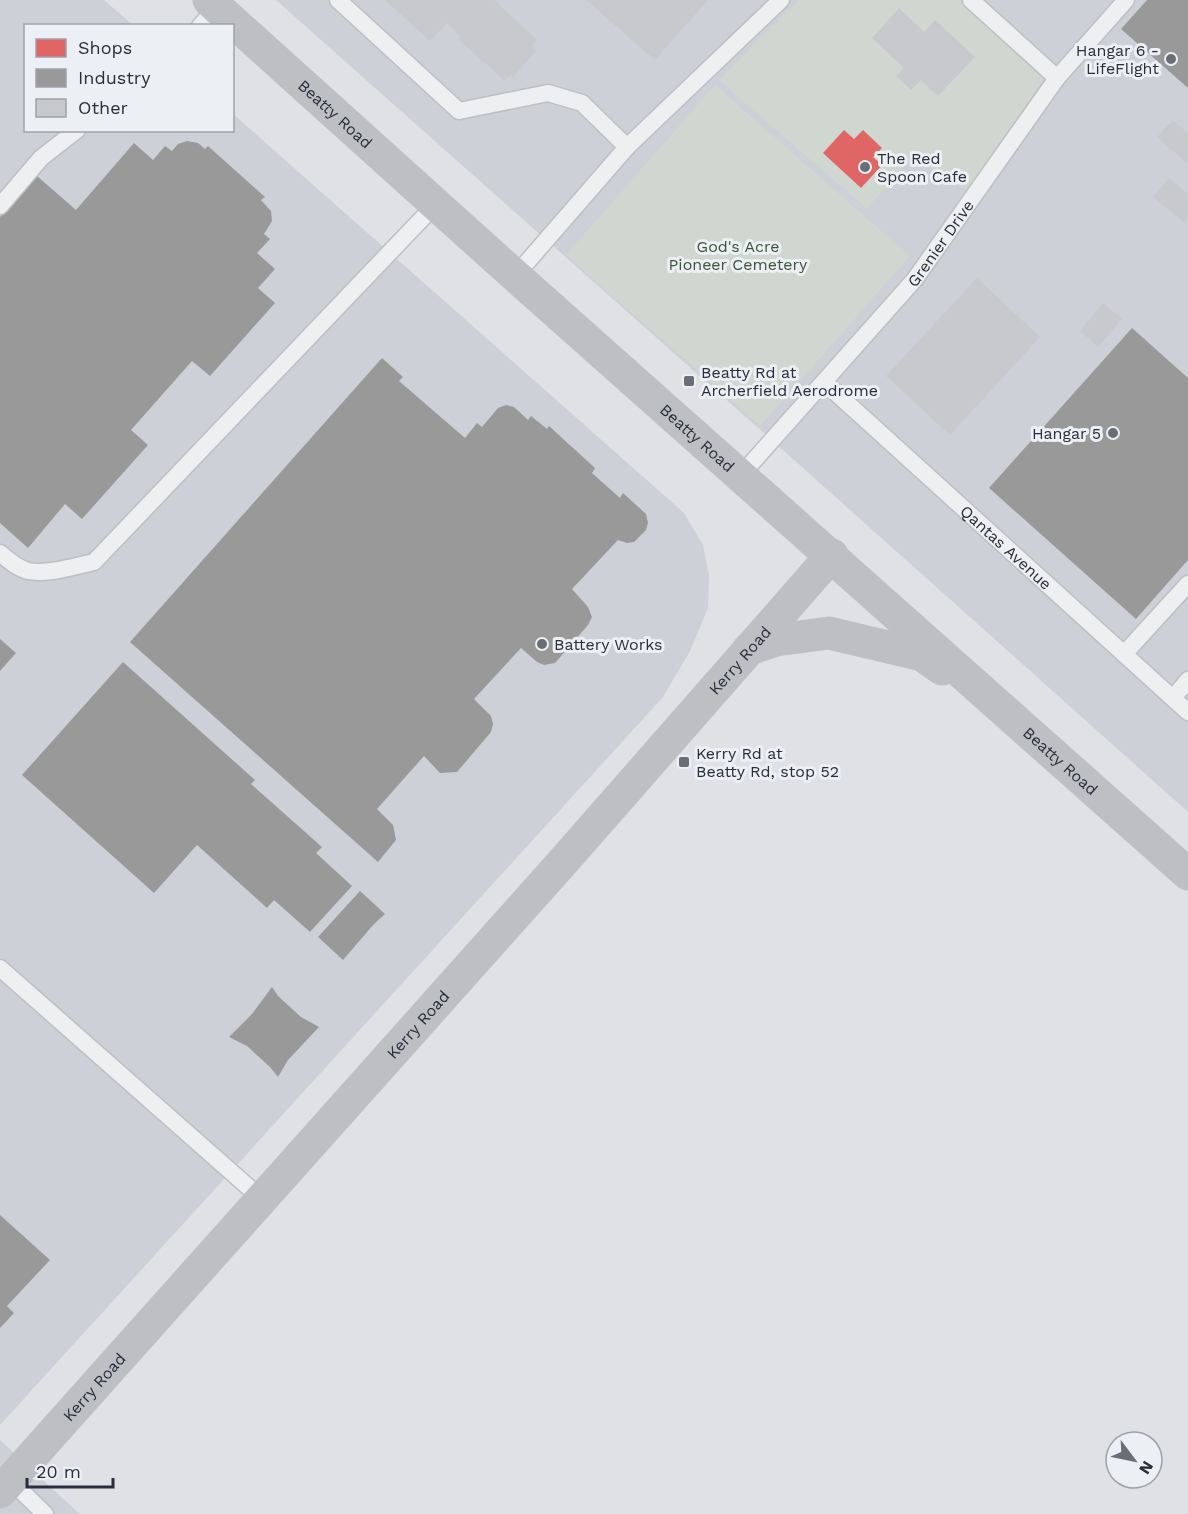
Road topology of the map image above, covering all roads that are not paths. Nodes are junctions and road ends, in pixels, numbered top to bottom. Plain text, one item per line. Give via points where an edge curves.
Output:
1 (338, 0) edge
2 (781, 0) edge
3 (971, 0) edge
4 (1126, 0) edge
5 (209, 11) edge
6 (224, 24) edge
7 (234, 32) edge
8 (1057, 78) junction
9 (74, 132) edge
10 (627, 147) junction
11 (436, 204) junction
12 (0, 206) edge
13 (515, 276) junction
14 (824, 382) junction
15 (741, 475) junction
16 (0, 553) edge
17 (832, 555) junction
18 (1188, 584) edge
19 (749, 649) junction
20 (1124, 654) junction
21 (1188, 680) edge
22 (1173, 698) junction
23 (1188, 712) edge
24 (1023, 726) junction
25 (1188, 874) edge
26 (0, 968) edge
27 (262, 1199) junction
28 (5, 1486) edge
29 (45, 1514) edge

1 - 10 lane via 459,111 548,93 582,104
2 - 10 lane
3 - 8 lane
4 - 8 lane, Grenier Drive
5 - 6 main road, Beatty Road
7 - 11 main road, Beatty Road
8 - 14 lane, Grenier Drive via 915,279
9 - 12 lane via 41,158
10 - 13 lane
11 - 13 main road, Beatty Road
11 - 16 lane via 94,562 28,571
13 - 15 main road, Beatty Road
14 - 15 lane, Grenier Drive
14 - 20 lane, Qantas Avenue
15 - 17 main road, Beatty Road
17 - 19 main road, Kerry Road
17 - 24 main road, Beatty Road
18 - 20 lane
19 - 24 main road via 776,639 829,633 922,655
19 - 27 main road, Kerry Road
20 - 22 lane, Qantas Avenue
21 - 22 lane
22 - 23 lane, Qantas Avenue
24 - 25 main road, Beatty Road
26 - 27 lane
27 - 28 main road, Kerry Road
28 - 29 lane

